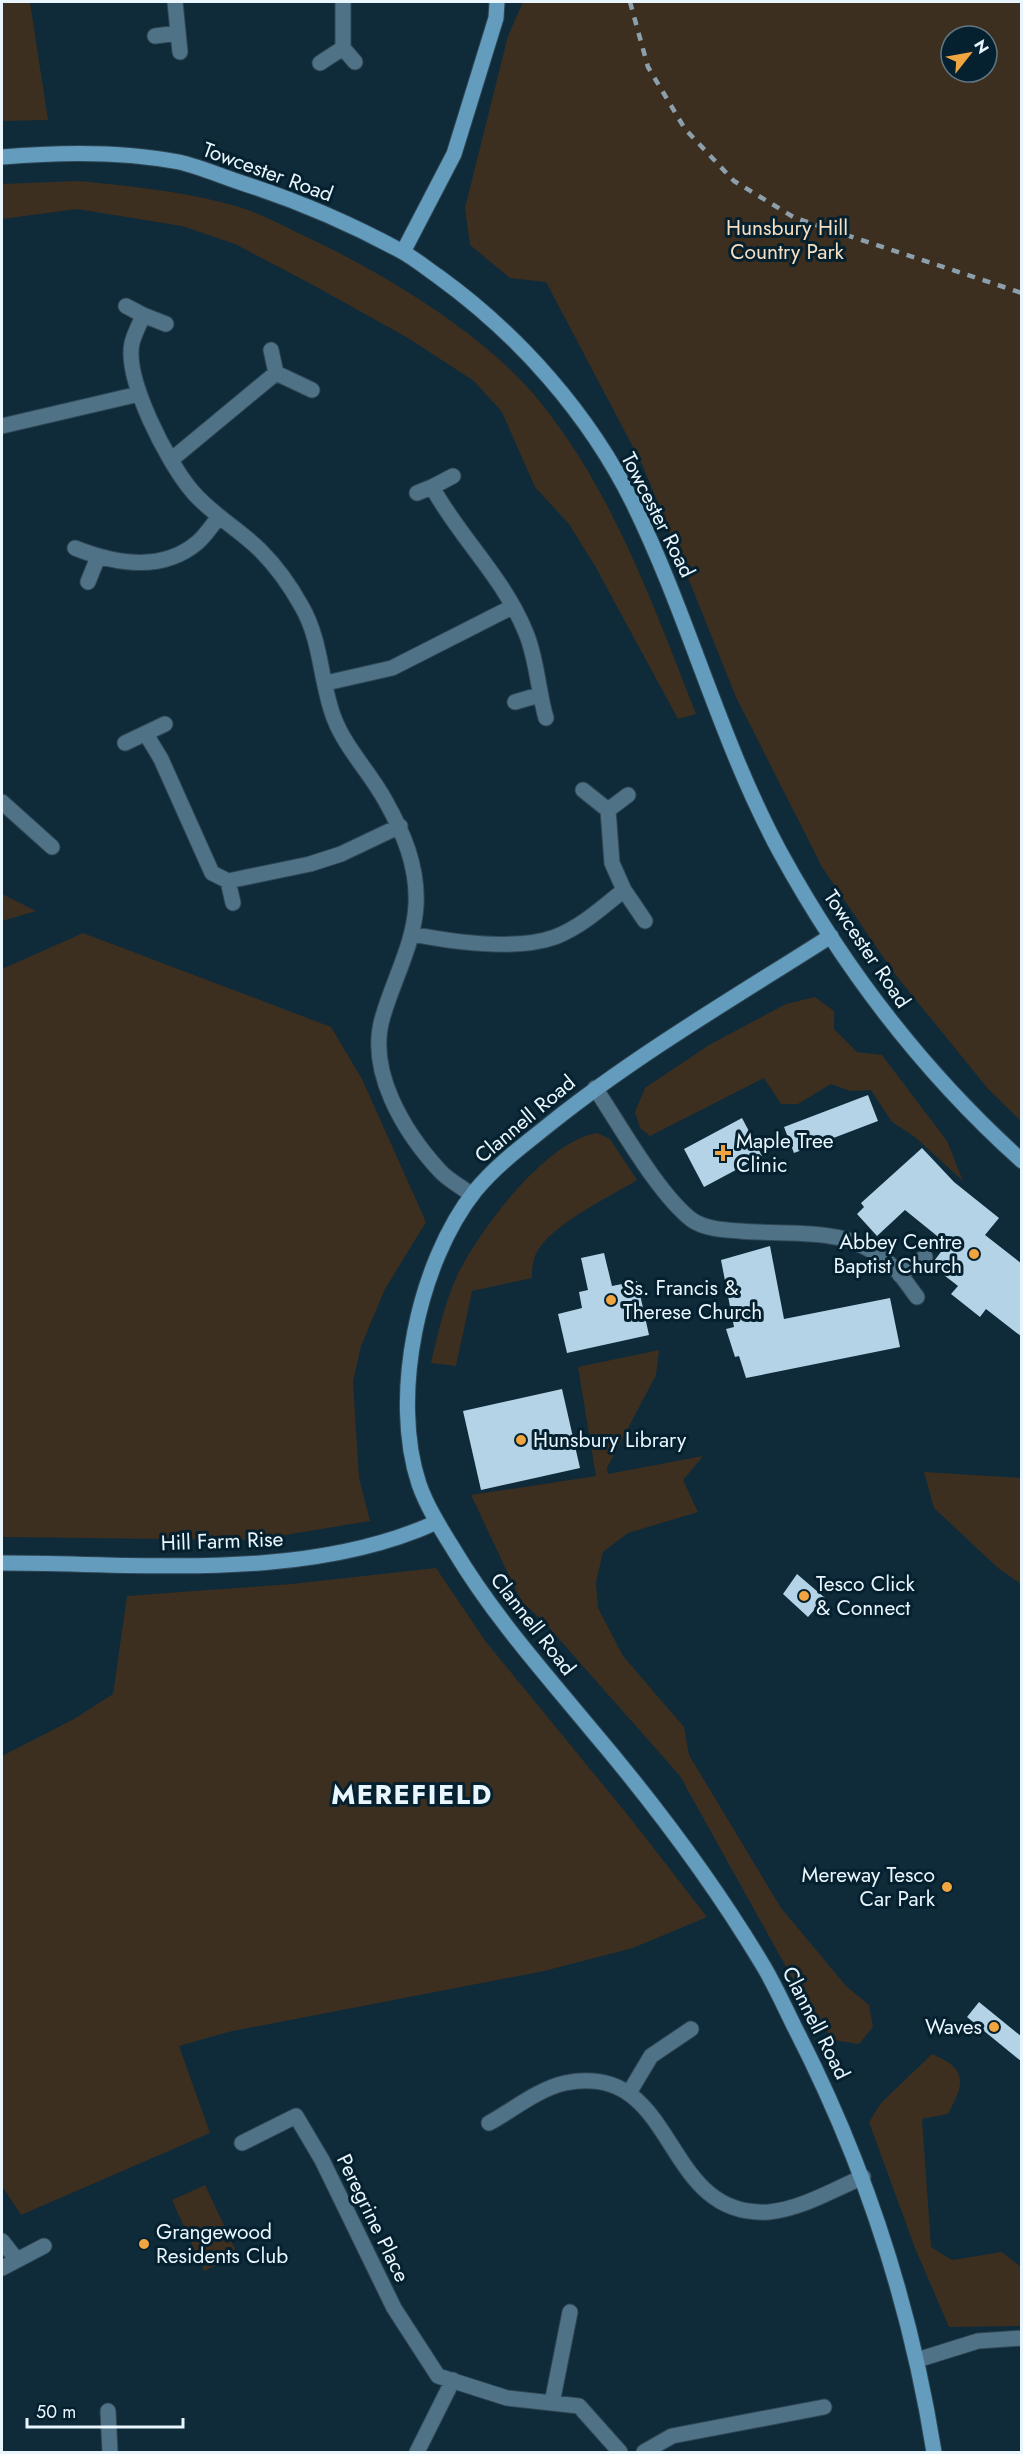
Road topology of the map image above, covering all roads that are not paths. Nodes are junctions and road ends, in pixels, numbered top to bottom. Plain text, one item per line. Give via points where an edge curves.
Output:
1 (175, 2) edge
2 (343, 2) edge
3 (497, 2) edge
4 (178, 33) junction
5 (155, 36) dead end
6 (342, 48) junction
7 (180, 52) dead end
8 (355, 62) dead end
9 (320, 63) dead end
10 (2, 157) edge
11 (403, 252) junction
12 (126, 306) dead end
13 (143, 315) junction
14 (166, 324) dead end
15 (272, 350) dead end
16 (276, 373) junction
17 (312, 390) dead end
18 (139, 394) junction
19 (2, 426) edge
20 (171, 460) junction
21 (453, 476) dead end
22 (432, 487) junction
23 (417, 493) dead end
24 (219, 517) junction
25 (75, 548) dead end
26 (98, 557) junction
27 (88, 582) dead end
28 (512, 607) junction
29 (326, 683) junction
30 (539, 695) junction
31 (515, 702) dead end
32 (546, 718) dead end
33 (165, 724) dead end
34 (146, 734) junction
35 (125, 743) dead end
36 (583, 790) dead end
37 (628, 795) dead end
38 (2, 802) edge
39 (608, 810) junction
40 (400, 826) junction
41 (52, 847) dead end
42 (228, 881) junction
43 (624, 890) junction
44 (233, 903) dead end
45 (645, 921) dead end
46 (412, 934) junction
47 (831, 936) junction
48 (595, 1088) junction
49 (1022, 1161) edge
50 (472, 1195) junction
51 (925, 1257) dead end
52 (900, 1275) junction
53 (917, 1297) dead end
54 (437, 1522) junction
55 (2, 1563) edge
56 (691, 2029) dead end
57 (629, 2093) junction
58 (489, 2123) dead end
59 (242, 2143) dead end
60 (863, 2178) junction
61 (2, 2241) edge
62 (44, 2246) dead end
63 (16, 2260) junction
64 (2, 2268) edge
65 (570, 2312) dead end
66 (1022, 2338) edge
67 (917, 2360) junction
68 (453, 2380) junction
69 (552, 2403) junction
70 (824, 2407) dead end
71 (108, 2411) dead end
72 (110, 2452) edge
73 (417, 2452) edge
74 (620, 2452) edge
75 (644, 2452) edge
76 (934, 2452) edge

1 - 4 street
2 - 6 street
3 - 11 street via 496,18 454,154
4 - 5 street
4 - 7 street
6 - 8 street
6 - 9 street
10 - 11 street, Towcester Road via 118,156 179,162 292,199
11 - 47 street, Towcester Road via 473,302 540,365 595,439 632,500 678,602 743,777 780,852
12 - 13 street
13 - 14 street
13 - 18 street via 132,344 132,373
15 - 16 street
16 - 17 street
16 - 20 street
18 - 19 street
18 - 20 street
20 - 24 street via 192,491
21 - 22 street
22 - 23 street
22 - 28 street via 447,514 486,561
24 - 26 street via 198,542 173,558 139,565
24 - 29 street via 260,550 285,579 304,609 319,647
25 - 26 street
26 - 27 street
28 - 29 street via 392,668
28 - 30 street via 527,635
29 - 40 street via 333,716 347,747 379,789
30 - 31 street
30 - 32 street
33 - 34 street
34 - 35 street
34 - 42 street via 212,873
36 - 39 street
37 - 39 street
38 - 41 street
39 - 43 street via 612,863
40 - 42 street via 310,864
40 - 46 street via 412,859 417,903
42 - 44 street
43 - 45 street
43 - 46 street via 588,919 555,937 519,943 453,942
46 - 50 street via 382,1018 379,1055 390,1095 413,1137 441,1173
47 - 48 street, Clannell Road
47 - 49 street, Towcester Road via 898,1032 988,1131
48 - 50 street, Clannell Road via 497,1167
48 - 52 street via 658,1184 693,1220 717,1229 830,1234 862,1244
50 - 54 street, Clannell Road via 445,1239 420,1305 409,1375 408,1442 420,1488
51 - 52 street
52 - 53 street
54 - 55 street, Hill Farm Rise via 372,1547 274,1562
54 - 60 street, Clannell Road via 477,1589 687,1849 762,1963 823,2082
56 - 57 street via 651,2056
57 - 58 street via 587,2080 565,2083 549,2088
57 - 60 street via 647,2107 690,2176 721,2202 745,2211 769,2212 797,2206
59 - 68 street, Peregrine Place via 296,2116 322,2160 394,2308 438,2376
60 - 67 street, Clannell Road via 888,2246
61 - 63 street
62 - 63 street
63 - 64 street
65 - 69 street
66 - 67 street via 978,2341
67 - 76 street, Clannell Road
68 - 69 street, Peregrine Place via 507,2398
68 - 73 street
69 - 74 street, Peregrine Place via 579,2406
70 - 75 street via 672,2436
71 - 72 street

